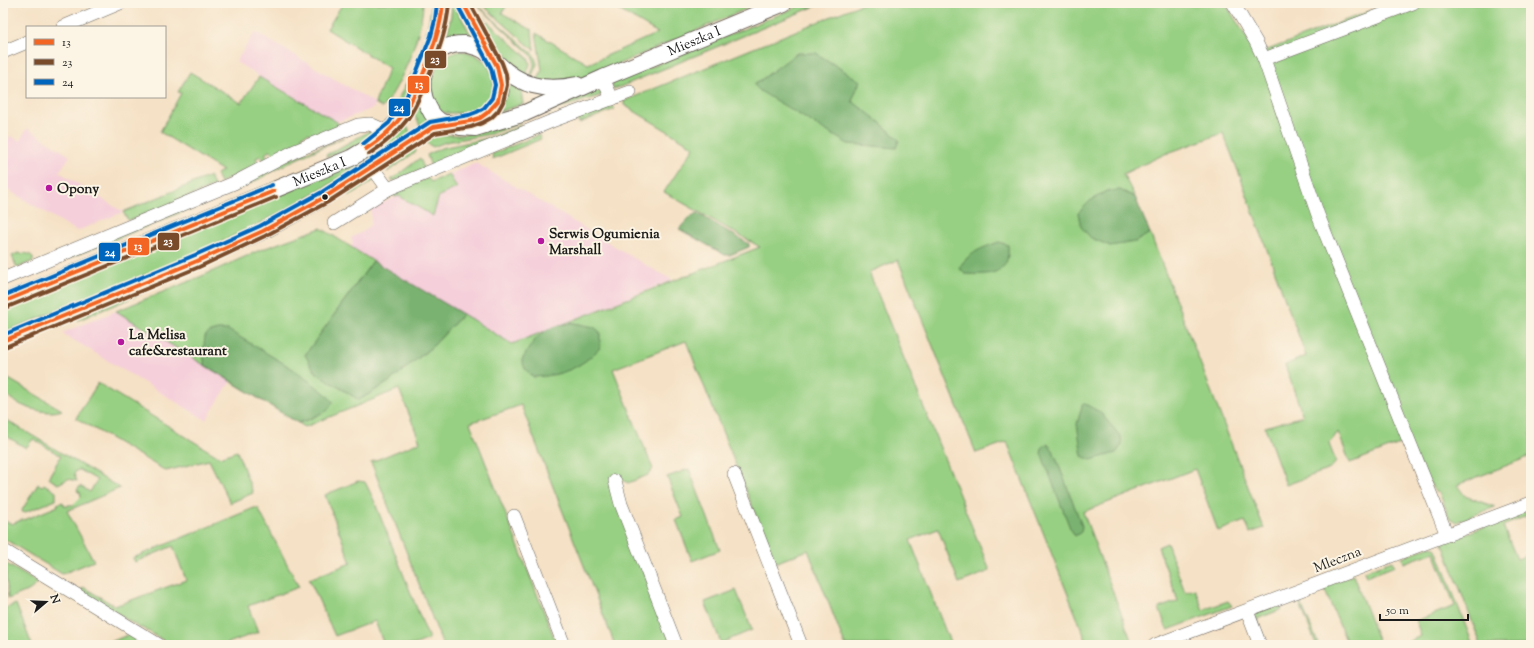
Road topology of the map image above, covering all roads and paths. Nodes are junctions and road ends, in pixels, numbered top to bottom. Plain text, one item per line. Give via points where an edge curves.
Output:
1 (120, 3) edge
2 (443, 3) edge
3 (463, 3) edge
4 (784, 3) edge
5 (1232, 3) edge
6 (1413, 3) edge
7 (65, 26) edge
8 (26, 42) edge
9 (3, 52) edge
10 (492, 57) junction
11 (1264, 59) junction
12 (425, 68) junction
13 (604, 78) junction
14 (630, 92) dead end
15 (612, 99) junction
16 (448, 123) junction
17 (388, 132) junction
18 (372, 167) junction
19 (388, 189) junction
20 (334, 223) dead end
21 (3, 279) edge
22 (3, 302) edge
23 (3, 340) edge
24 (734, 474) dead end
25 (615, 481) dead end
26 (1531, 503) edge
27 (514, 516) dead end
28 (1447, 535) junction
29 (3, 550) edge
30 (1246, 611) junction
31 (159, 645) edge
32 (564, 645) edge
33 (676, 645) edge
34 (801, 645) edge
35 (1155, 645) edge
36 (1260, 645) edge

1 - 7 street
2 - 12 street via 441,21
3 - 10 street
4 - 13 street, Mieszka I
5 - 11 street
6 - 11 street
8 - 9 street
10 - 12 street via 478,47 453,45 436,54
10 - 13 street via 518,80 532,86 566,87
10 - 16 street via 502,83 496,103 486,114 475,119
11 - 28 street via 1318,215
12 - 16 street via 422,82 427,106 434,117
12 - 17 street, Mieszka I via 406,111
13 - 15 street
13 - 16 street via 535,110 489,125 467,128
14 - 15 street
15 - 19 street
16 - 18 street, Mieszka I via 423,133
17 - 21 street via 370,124 358,125 295,151 234,183
17 - 22 street, Mieszka I via 363,152 332,167
18 - 19 street
18 - 23 street, Mieszka I via 325,198 241,241
19 - 20 street
24 - 34 street
25 - 33 street via 621,504
26 - 28 street, Mleczna
27 - 32 street
28 - 30 street, Mleczna
29 - 31 street
30 - 35 street, Mleczna
30 - 36 street

